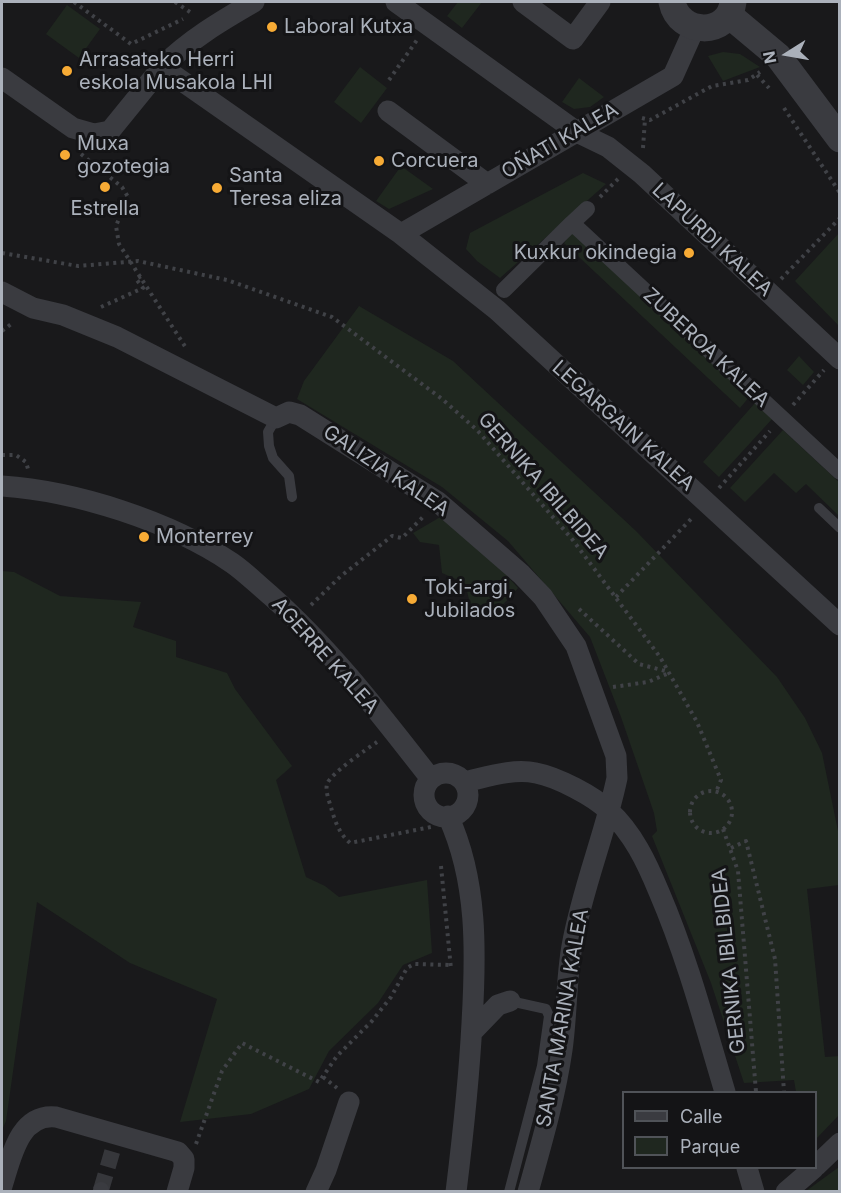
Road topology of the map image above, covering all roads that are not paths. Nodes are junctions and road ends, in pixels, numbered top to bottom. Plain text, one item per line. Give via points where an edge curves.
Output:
1 (254, 2) edge
2 (396, 2) edge
3 (523, 2) edge
4 (600, 2) edge
5 (672, 2) edge
6 (731, 8) edge
7 (696, 27) junction
8 (162, 67) junction
9 (2, 78) edge
10 (387, 111) dead end
11 (577, 132) junction
12 (839, 139) edge
13 (487, 184) junction
14 (587, 209) road end
15 (572, 224) junction
16 (401, 234) junction
17 (504, 290) dead end
18 (2, 292) edge
19 (840, 359) edge
20 (276, 418) junction
21 (840, 472) edge
22 (2, 486) edge
23 (292, 497) dead end
24 (819, 507) dead end
25 (840, 528) edge
26 (836, 613) edge
27 (431, 779) junction
28 (464, 782) junction
29 (608, 809) junction
30 (448, 816) junction
31 (475, 969) junction
32 (510, 1001) junction
33 (472, 1032) junction
34 (725, 1091) edge
35 (349, 1102) dead end
36 (840, 1143) edge
37 (817, 1165) edge
38 (748, 1169) edge
39 (813, 1169) edge
40 (2, 1186) edge
41 (177, 1191) edge
42 (316, 1191) edge
43 (456, 1191) edge
44 (509, 1191) edge
45 (528, 1191) edge
46 (754, 1191) edge
47 (786, 1191) edge

1 - 8 street via 181,48
2 - 11 street, LAPURDI KALEA
3 - 4 street via 573,39
5 - 7 street via 679,17
6 - 7 street via 714,26
6 - 12 street via 778,56
7 - 11 street, OÑATI KALEA via 672,76
8 - 9 street via 110,130 94,134 73,128
8 - 16 street, LEGARGAIN KALEA
10 - 13 street
11 - 13 street, OÑATI KALEA
11 - 19 street, LAPURDI KALEA via 636,160
13 - 16 street, OÑATI KALEA
14 - 15 street
15 - 17 street
15 - 21 street, ZUBEROA KALEA
16 - 26 street, LEGARGAIN KALEA via 497,310 707,502
18 - 20 street, GALIZIA KALEA via 33,308 63,315 117,337
20 - 23 lane via 268,432 269,446 273,458 289,476
20 - 29 street, GALIZIA KALEA via 289,412 300,415 438,502 543,597 576,646 616,756 616,778
22 - 27 street, AGERRE KALEA via 91,502 173,529 232,563 297,619
24 - 25 lane
27 - 28 street via 452,773
27 - 30 street via 425,800 433,812
28 - 29 street via 534,772 553,778
28 - 30 street via 467,801 460,812
29 - 34 street via 637,846 672,922
29 - 45 street, SANTA MARINA KALEA via 572,944 555,1094
30 - 31 street via 459,840 470,885
31 - 32 street via 489,986
31 - 33 street
32 - 33 street via 498,1005
32 - 44 lane via 546,1009 549,1016 542,1066
33 - 43 street
35 - 42 street
36 - 37 street
38 - 46 street
39 - 47 street
40 - 41 street via 19,1136 32,1122 45,1116 115,1141 178,1152 184,1159 184,1168

